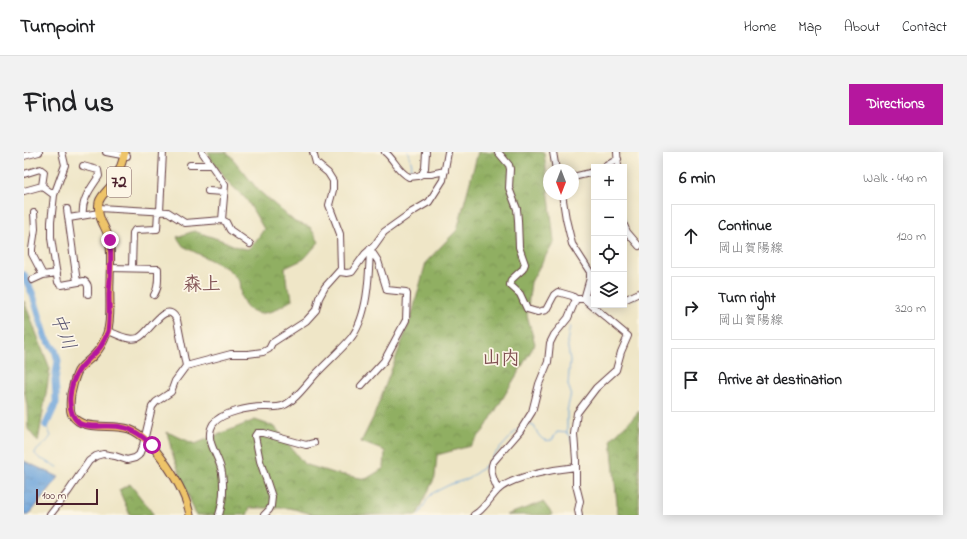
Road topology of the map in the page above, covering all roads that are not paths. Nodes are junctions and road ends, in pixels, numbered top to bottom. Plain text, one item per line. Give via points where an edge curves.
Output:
1 (39, 152) edge
2 (62, 152) edge
3 (106, 152) edge
4 (163, 152) edge
5 (202, 152) edge
6 (313, 152) edge
7 (385, 152) edge
8 (426, 152) edge
9 (448, 152) edge
10 (498, 152) edge
11 (553, 152) edge
12 (617, 152) edge
13 (124, 154) edge
14 (24, 156) edge
15 (618, 159) junction
16 (555, 164) edge
17 (609, 164) edge
18 (618, 164) edge
19 (190, 165) dead end
20 (211, 165) junction
21 (83, 166) dead end
22 (445, 171) junction
23 (591, 173) edge
24 (24, 174) edge
25 (422, 174) junction
26 (579, 175) edge
27 (42, 186) junction
28 (24, 191) edge
29 (208, 191) dead end
30 (224, 192) junction
31 (54, 194) junction
32 (563, 200) edge
33 (99, 209) junction
34 (68, 210) dead end
35 (159, 211) junction
36 (34, 213) dead end
37 (83, 215) junction
38 (69, 218) junction
39 (222, 220) junction
40 (627, 232) edge
41 (250, 244) dead end
42 (639, 246) edge
43 (370, 249) junction
44 (110, 268) junction
45 (132, 268) junction
46 (340, 272) junction
47 (56, 273) junction
48 (43, 275) junction
49 (32, 280) dead end
50 (77, 282) junction
51 (639, 292) edge
52 (88, 294) dead end
53 (154, 295) dead end
54 (591, 298) edge
55 (627, 298) edge
56 (576, 299) junction
57 (584, 299) junction
58 (108, 330) junction
59 (186, 366) junction
60 (361, 386) dead end
61 (144, 439) junction
62 (314, 443) dead end
63 (573, 467) junction
64 (498, 490) junction
65 (50, 515) edge
66 (190, 515) edge
67 (219, 515) edge
68 (264, 515) edge
69 (474, 515) edge
70 (579, 515) edge

1 - 14 street
2 - 31 street via 65,165
3 - 13 street
4 - 35 street
5 - 20 street
6 - 46 street via 316,163 333,181 329,205 340,234
7 - 25 street via 405,175 413,177
8 - 25 street
9 - 22 street
10 - 56 street via 510,169 509,188 518,220 519,247 525,264 511,280 510,285 520,294 529,311 546,310 558,292
11 - 16 street
12 - 15 street
13 - 33 main road, 72 via 113,184 99,202
15 - 17 street
15 - 18 street
19 - 20 street
20 - 30 street via 225,185
21 - 37 street via 98,170 99,176 86,195 82,208
22 - 25 street
22 - 43 street via 439,188 429,202 384,232
23 - 26 street
24 - 27 street via 40,169 44,172
27 - 28 street
27 - 31 street
29 - 30 street
30 - 39 street
31 - 47 street via 51,238
32 - 57 street via 572,244 590,272
33 - 35 street
33 - 37 street
33 - 44 main road, 72 via 100,218 110,240
34 - 38 street
35 - 39 street via 168,212 185,223
35 - 45 street via 157,229 135,230 133,233
36 - 48 street via 32,254
37 - 38 street
38 - 50 street
39 - 41 street via 230,230
40 - 42 street
43 - 46 street via 352,272
43 - 60 street via 378,261 387,290 406,292 407,315 384,361
43 - 67 street via 364,306 352,337 284,406 236,411 221,417 213,424 210,440 222,474 222,503
44 - 45 street
44 - 58 main road, 72
45 - 53 street via 158,269 158,286
46 - 59 street via 325,287 316,310 306,321 272,343 269,349 248,354 231,354
47 - 48 street
47 - 50 street via 58,282 62,285
48 - 49 street
50 - 52 street via 87,283
51 - 55 street
54 - 57 street
56 - 57 street
56 - 64 street via 568,318 550,343 546,371 539,384 532,412 520,431 493,462 491,474
57 - 63 street via 628,336 616,370 596,388 577,413 574,430 576,460
58 - 59 street via 125,338 137,338 165,313 171,312 177,320
58 - 61 main road, 72 via 101,347 74,379 70,403 72,415 81,424 120,426 130,429
59 - 61 street via 175,381 171,392 152,406
61 - 65 street via 139,455 132,459 104,454 89,460
61 - 66 main road, 72 via 159,454 183,494
62 - 68 street via 306,445 257,433 260,461 270,488 272,502
63 - 64 street via 514,480
63 - 70 street via 580,501
64 - 69 street

